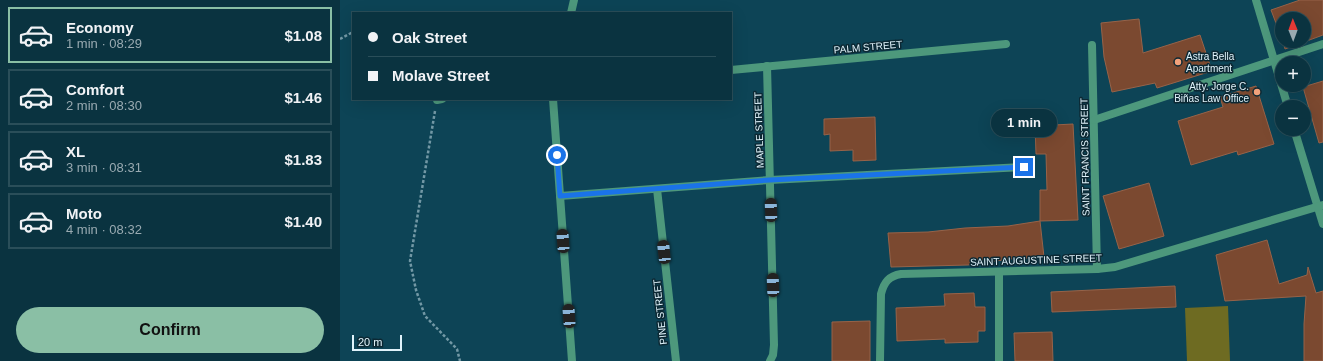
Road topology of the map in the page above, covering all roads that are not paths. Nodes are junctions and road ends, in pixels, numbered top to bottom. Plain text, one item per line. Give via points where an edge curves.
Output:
1 (574, 0) edge
2 (1256, 0) edge
3 (571, 12) edge
4 (1006, 44) dead end
5 (1323, 44) edge
6 (1092, 45) dead end
7 (1274, 60) junction
8 (767, 66) junction
9 (732, 70) edge
10 (553, 100) edge
11 (1286, 100) edge
12 (1094, 120) junction
13 (1296, 136) edge
14 (1024, 167) dead end
15 (770, 180) junction
16 (657, 190) junction
17 (560, 196) junction
18 (1320, 206) edge
19 (1323, 224) edge
20 (1097, 269) junction
21 (999, 272) junction
22 (572, 361) edge
23 (676, 361) edge
24 (770, 361) edge
25 (880, 361) edge
26 (999, 361) edge

1 - 3 street
2 - 7 street
4 - 8 street, PALM STREET
5 - 7 street
6 - 12 street, SAINT FRANCIS STREET
7 - 11 street
7 - 12 street
8 - 9 street, PALM STREET
8 - 15 street, MAPLE STREET
10 - 17 street
12 - 20 street, SAINT FRANCIS STREET
13 - 18 street
14 - 15 street
15 - 16 street
15 - 24 street, MAPLE STREET via 774,345
16 - 17 street
16 - 23 street, PINE STREET
17 - 22 street
18 - 19 street
18 - 20 street, SAINT AUGUSTINE STREET via 1132,263
20 - 21 street, SAINT AUGUSTINE STREET
21 - 25 street, SAINT AUGUSTINE STREET via 892,276 887,280 881,294
21 - 26 street

